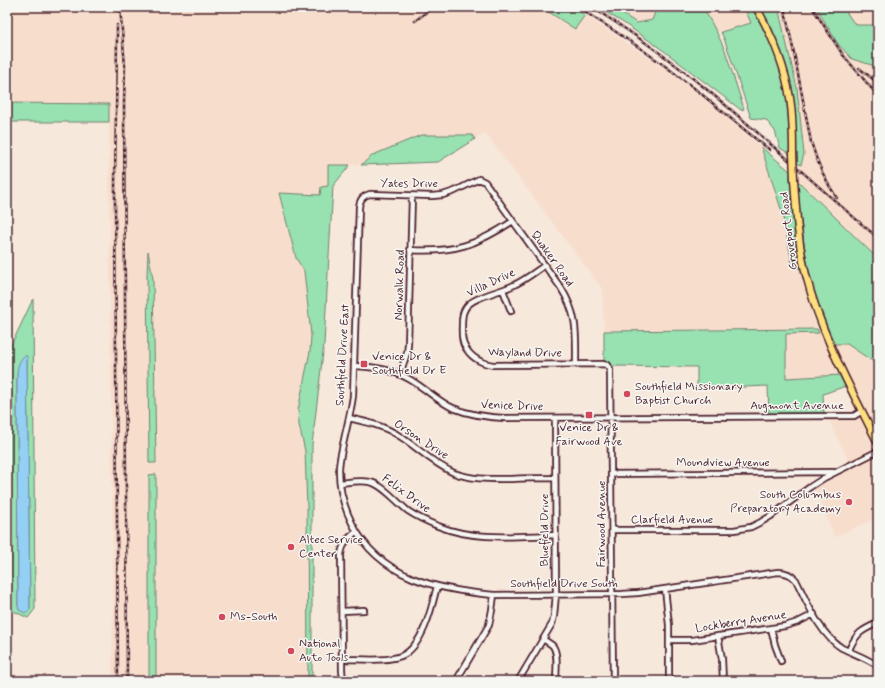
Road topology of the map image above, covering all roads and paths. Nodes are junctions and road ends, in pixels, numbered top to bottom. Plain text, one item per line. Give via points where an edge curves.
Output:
1 (756, 7) edge
2 (479, 179) joint
3 (412, 196) junction
4 (362, 198) joint
5 (512, 221) junction
6 (410, 250) junction
7 (544, 265) junction
8 (502, 290) junction
9 (511, 311) dead end
10 (462, 329) joint
11 (576, 364) junction
12 (354, 366) junction
13 (608, 367) joint
14 (400, 374) junction
15 (862, 411) junction
16 (349, 418) junction
17 (555, 418) junction
18 (611, 418) junction
19 (878, 443) edge
20 (878, 451) edge
21 (835, 472) junction
22 (611, 474) junction
23 (555, 478) junction
24 (340, 483) junction
25 (612, 530) junction
26 (356, 532) junction
27 (555, 535) junction
28 (437, 586) junction
29 (665, 589) junction
30 (556, 594) junction
31 (612, 594) junction
32 (494, 595) junction
33 (342, 610) junction
34 (364, 610) dead end
35 (814, 614) junction
36 (878, 622) edge
37 (771, 628) junction
38 (718, 636) junction
39 (543, 639) junction
40 (669, 640) junction
41 (849, 650) junction
42 (342, 659) junction
43 (781, 661) dead end
44 (878, 666) edge
45 (343, 681) edge
46 (456, 681) edge
47 (518, 681) edge
48 (556, 681) edge
49 (613, 681) edge
50 (669, 681) edge
51 (723, 681) edge

1 - 15 main road, Groveport Road, bridge via 772,38 784,73 791,106 796,217 806,276 830,347
2 - 3 street, Yates Drive via 444,195
2 - 5 street, Quaker Road via 485,182
3 - 4 street, Yates Drive via 370,194
3 - 6 street, Norwalk Road
4 - 12 street, Southfield Drive East via 359,206
5 - 6 street via 467,245 443,250
5 - 7 street, Quaker Road
6 - 14 street, Norwalk Road via 408,345
7 - 8 street, Villa Drive via 513,286
7 - 11 street, Quaker Road via 570,303 576,330
8 - 9 street
8 - 10 street, Villa Drive via 469,303 464,310
10 - 11 street, Wayland Drive via 463,342 467,350 483,363
11 - 13 street, Wayland Drive via 602,364
12 - 14 street, Venice Drive via 378,368
12 - 16 street, Southfield Drive East
13 - 18 street, Fairwood Avenue
14 - 17 street, Venice Drive via 453,407 473,415
15 - 18 street, Augmont Avenue via 854,416
15 - 19 main road, Groveport Road
16 - 23 street, Orson Drive via 388,430 434,462 462,475 489,479
16 - 24 street, Southfield Drive East via 340,459
17 - 18 street, Venice Drive
17 - 23 street, Bluefield Drive
18 - 22 street, Fairwood Avenue
20 - 21 street, Clarfield Avenue
21 - 22 street, Moundview Avenue
21 - 25 street, Clarfield Avenue via 767,519 751,527 734,530
22 - 25 street, Fairwood Avenue
23 - 27 street, Bluefield Drive
24 - 26 street, Southfield Drive East via 344,504
24 - 27 street, Felix Drive via 374,483 415,515 463,534
25 - 31 street, Fairwood Avenue
26 - 28 street, Southfield Drive South via 376,555 392,568
26 - 33 street via 344,543 341,551
27 - 30 street, Bluefield Drive
28 - 32 street, Southfield Drive South
28 - 42 street via 430,613 418,640 405,654 390,658
29 - 31 street, Southfield Drive South
29 - 35 street, Southfield Drive South via 784,572 796,580
29 - 40 street
30 - 31 street, Southfield Drive South
30 - 32 street, Southfield Drive South
30 - 39 street, Bluefield Drive via 554,620
31 - 49 street, Fairwood Avenue
32 - 46 street via 489,625
33 - 34 street
33 - 42 street
35 - 37 street, Lockberry Avenue via 791,624
35 - 41 street via 827,635
36 - 41 street via 859,633
37 - 38 street, Lockberry Avenue
37 - 43 street
38 - 40 street, Lockberry Avenue
38 - 51 street
39 - 47 street, Bluefield Drive
39 - 48 street via 555,650
40 - 50 street
41 - 44 street
42 - 45 street

